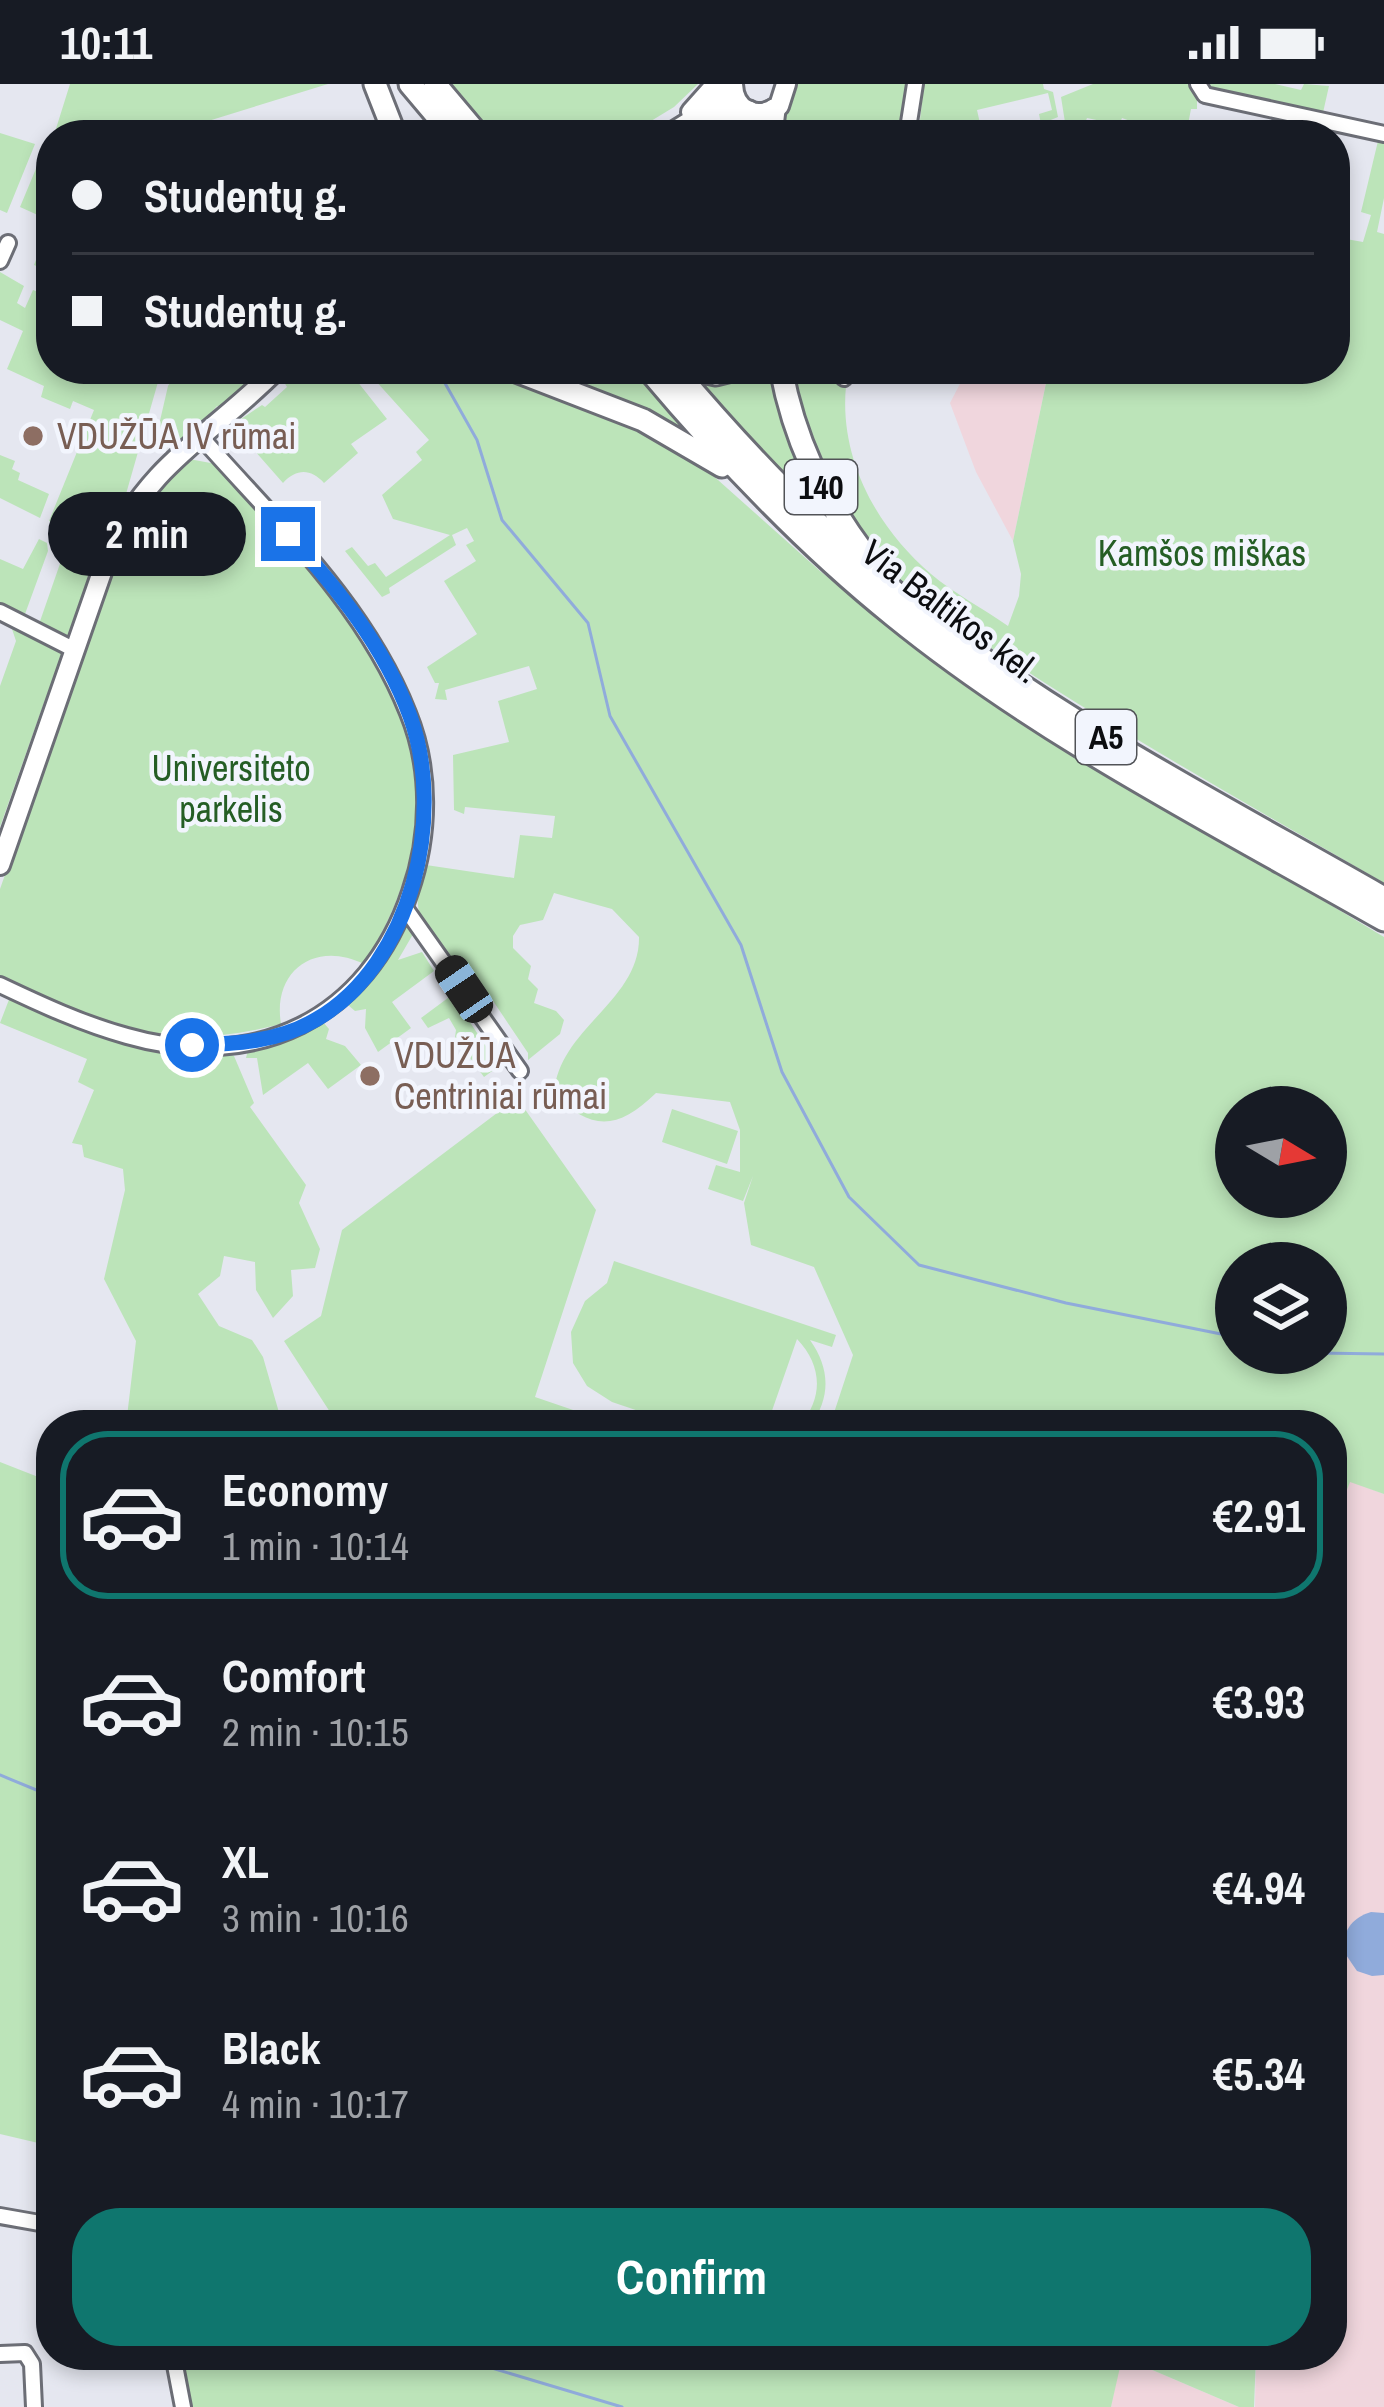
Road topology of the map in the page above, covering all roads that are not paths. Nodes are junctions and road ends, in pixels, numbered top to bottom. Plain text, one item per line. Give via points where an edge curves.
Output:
1 (375, 84) edge
2 (410, 84) edge
3 (436, 84) edge
4 (914, 84) edge
5 (1198, 84) edge
6 (727, 85) edge
7 (788, 85) edge
8 (774, 110) junction
9 (749, 119) edge
10 (389, 120) edge
11 (440, 120) edge
12 (466, 120) edge
13 (686, 120) edge
14 (773, 120) edge
15 (909, 120) edge
16 (1320, 120) edge
17 (1350, 127) edge
18 (1384, 134) edge
19 (8, 243) dead end
20 (0, 261) edge
21 (263, 384) edge
22 (551, 384) edge
23 (661, 384) edge
24 (687, 384) edge
25 (785, 384) edge
26 (200, 437) junction
27 (748, 482) junction
28 (892, 591) junction
29 (0, 612) edge
30 (75, 650) junction
31 (0, 865) edge
32 (1384, 898) edge
33 (405, 908) junction
34 (1384, 920) edge
35 (0, 985) edge
36 (520, 1071) dead end
37 (0, 2216) edge
38 (36, 2222) edge
39 (0, 2354) edge
40 (176, 2370) edge
41 (34, 2407) edge
42 (182, 2407) edge

1 - 10 highway
2 - 11 highway
3 - 12 highway
4 - 15 street
5 - 16 street via 1205,95
6 - 9 main road
6 - 13 main road
7 - 8 main road
8 - 9 main road
8 - 14 highway
17 - 18 street
19 - 20 street
21 - 26 main road
22 - 27 highway via 643,419
23 - 27 highway, Via Baltikos kel. / A5
24 - 28 highway, Via Baltikos kel. / A5
25 - 28 highway, 140 via 798,440 830,507
26 - 30 main road via 128,511
26 - 33 street via 349,606 410,715 425,796
27 - 34 highway, Via Baltikos kel. / A5 via 876,601 997,692
28 - 32 highway, Via Baltikos kel. / A5 via 1022,686
29 - 30 street
30 - 31 main road
33 - 35 street via 339,1003 296,1030 238,1043 130,1037
33 - 36 street
37 - 38 street
39 - 41 street via 25,2353
40 - 42 street

